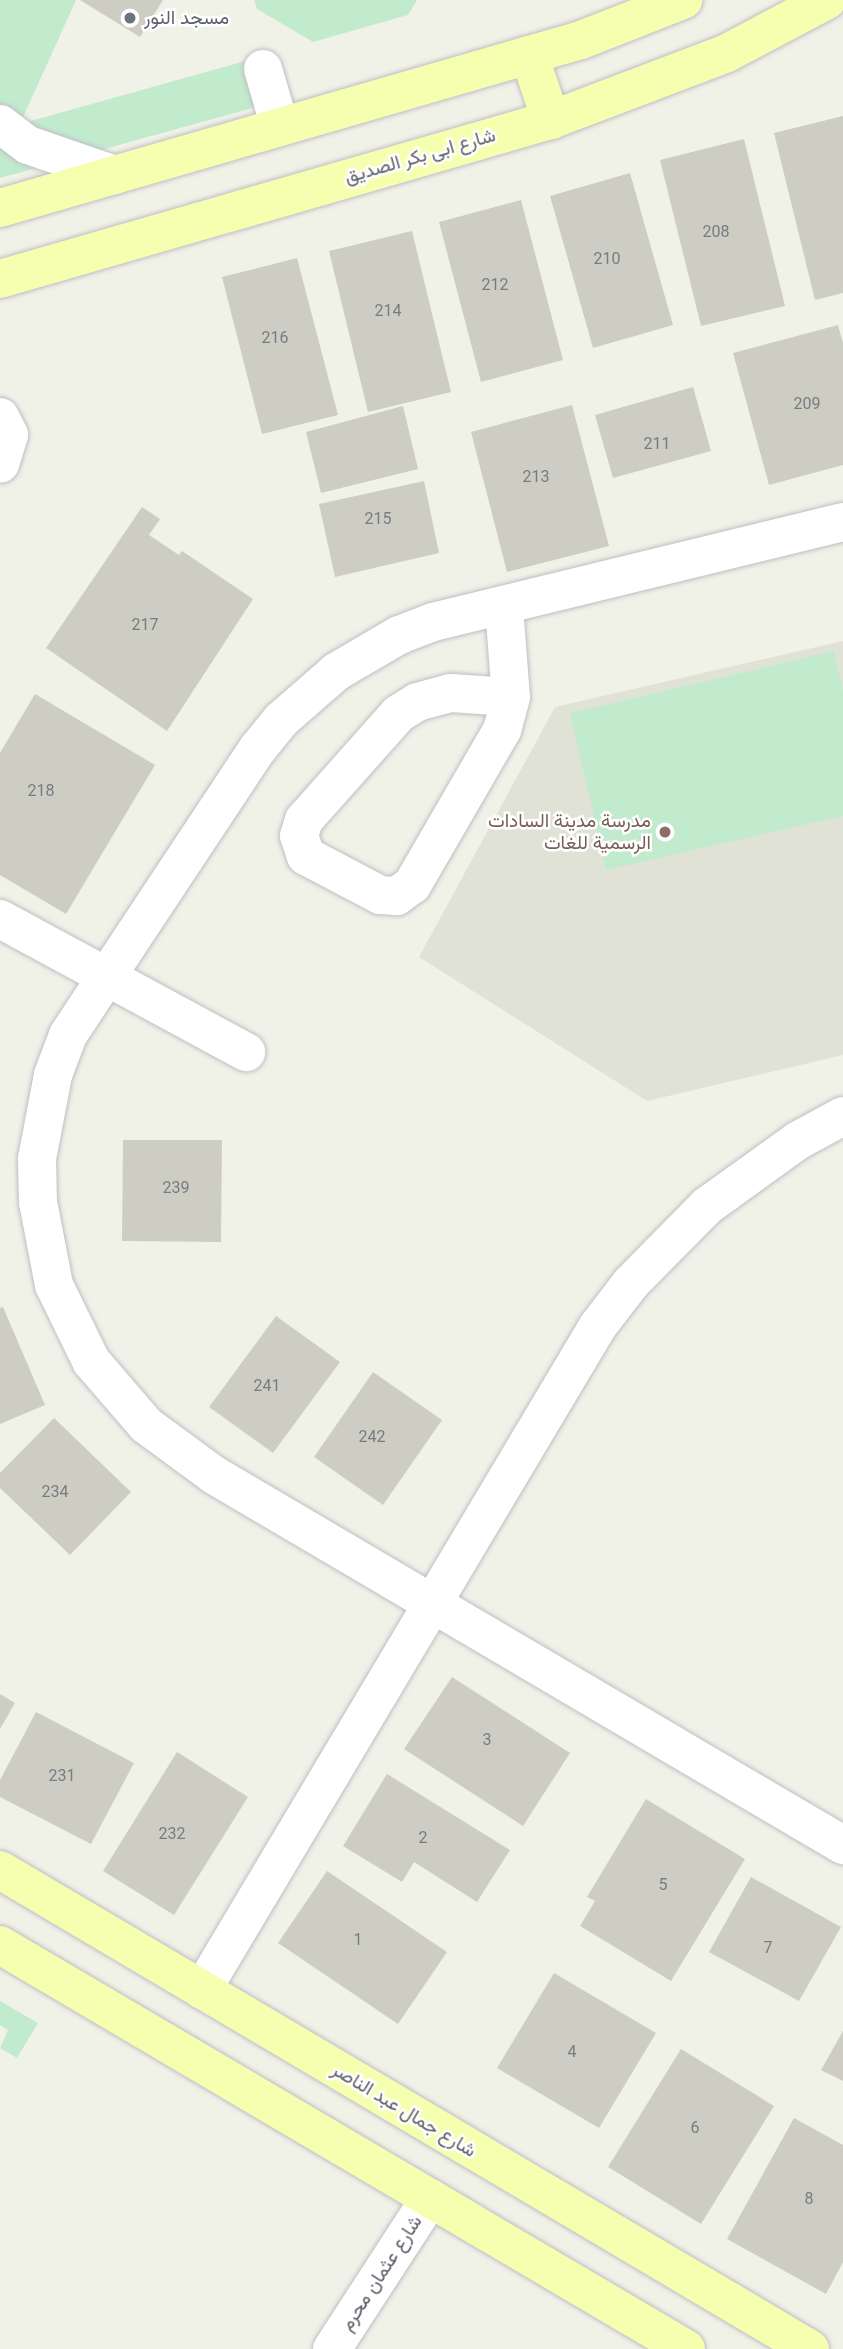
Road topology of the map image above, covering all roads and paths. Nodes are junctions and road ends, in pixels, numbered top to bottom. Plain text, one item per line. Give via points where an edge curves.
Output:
1 (683, 0) edge
2 (827, 0) edge
3 (529, 55) junction
4 (263, 69) dead end
5 (551, 120) junction
6 (0, 124) edge
7 (281, 127) junction
8 (115, 175) junction
9 (0, 208) edge
10 (0, 279) edge
11 (0, 417) edge
12 (0, 464) edge
13 (843, 522) edge
14 (504, 607) junction
15 (511, 697) junction
16 (0, 919) edge
17 (105, 978) junction
18 (246, 1052) dead end
19 (843, 1116) edge
20 (432, 1603) junction
21 (836, 1828) edge
22 (0, 1870) edge
23 (0, 1945) edge
24 (202, 1990) junction
25 (430, 2198) junction
26 (332, 2349) edge
27 (686, 2349) edge
28 (810, 2349) edge

1 - 3 main road
2 - 5 main road, شارع ابى بكر الصديق via 727,53
3 - 5 main road
3 - 7 main road
4 - 7 street
5 - 10 main road, شارع ابى بكر الصديق
6 - 8 street via 28,145
7 - 8 main road
8 - 9 main road
11 - 12 street via 9,435
13 - 14 street
14 - 15 street
14 - 17 street via 468,612 398,635 307,694 257,748
15 - 15 street via 502,730 404,892 380,895 306,856 299,836 304,820 398,714 417,702 451,693
16 - 17 street
17 - 18 street
17 - 20 street via 68,1035 53,1075 37,1159 43,1245 70,1324 116,1395 178,1452
19 - 20 street via 774,1157 707,1206 631,1283 569,1370
20 - 21 street
20 - 24 street
22 - 24 main road, شارع جمال عبد الناصر
23 - 25 main road
24 - 28 main road, شارع جمال عبد الناصر
25 - 26 street, شارع عثمان محرم
25 - 27 main road

